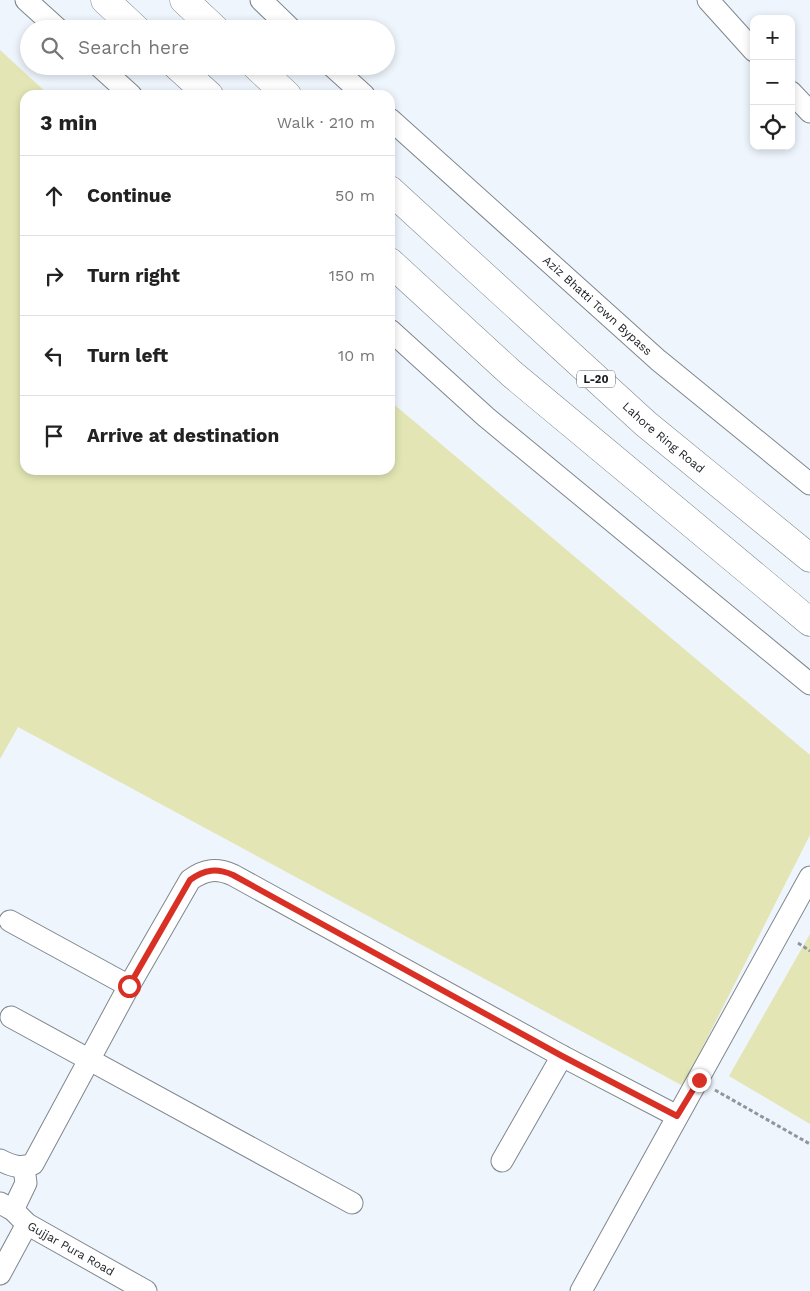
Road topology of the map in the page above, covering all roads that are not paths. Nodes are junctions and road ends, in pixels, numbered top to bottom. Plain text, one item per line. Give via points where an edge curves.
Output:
1 (26, 0) edge
2 (105, 0) edge
3 (184, 0) edge
4 (261, 0) edge
5 (708, 0) edge
6 (48, 20) edge
7 (126, 20) edge
8 (205, 20) edge
9 (282, 20) edge
10 (750, 47) edge
11 (109, 75) edge
12 (187, 75) edge
13 (266, 75) edge
14 (342, 75) edge
15 (125, 90) edge
16 (203, 90) edge
17 (282, 90) edge
18 (358, 90) edge
19 (795, 96) edge
20 (810, 112) edge
21 (395, 123) edge
22 (395, 195) edge
23 (395, 267) edge
24 (395, 335) edge
25 (810, 484) edge
26 (810, 558) edge
27 (810, 622) edge
28 (810, 684) edge
29 (810, 877) edge
30 (10, 921) dead end
31 (129, 986) junction
32 (11, 1017) dead end
33 (562, 1056) junction
34 (89, 1058) junction
35 (677, 1116) junction
36 (0, 1160) edge
37 (502, 1161) dead end
38 (24, 1168) junction
39 (352, 1203) dead end
40 (13, 1212) edge
41 (0, 1274) edge
42 (137, 1289) edge
43 (581, 1291) edge

1 - 6 street
2 - 7 highway
3 - 8 highway
4 - 9 street
5 - 10 street
11 - 15 street
12 - 16 highway
13 - 17 highway
14 - 18 street
19 - 20 street
21 - 25 street, Aziz Bhatti Town Bypass via 658,360
22 - 26 highway, Lahore Ring Road / L-20 via 646,424
23 - 27 highway via 512,374
24 - 28 street via 486,417
29 - 35 street
30 - 31 street
31 - 33 street via 190,880 201,872 219,870
31 - 34 street
32 - 34 street
33 - 35 street
33 - 37 street
34 - 38 street via 40,1153 33,1164
34 - 39 street
35 - 43 street
36 - 38 street
38 - 40 street via 26,1183
40 - 41 street
40 - 42 street, Gujjar Pura Road

